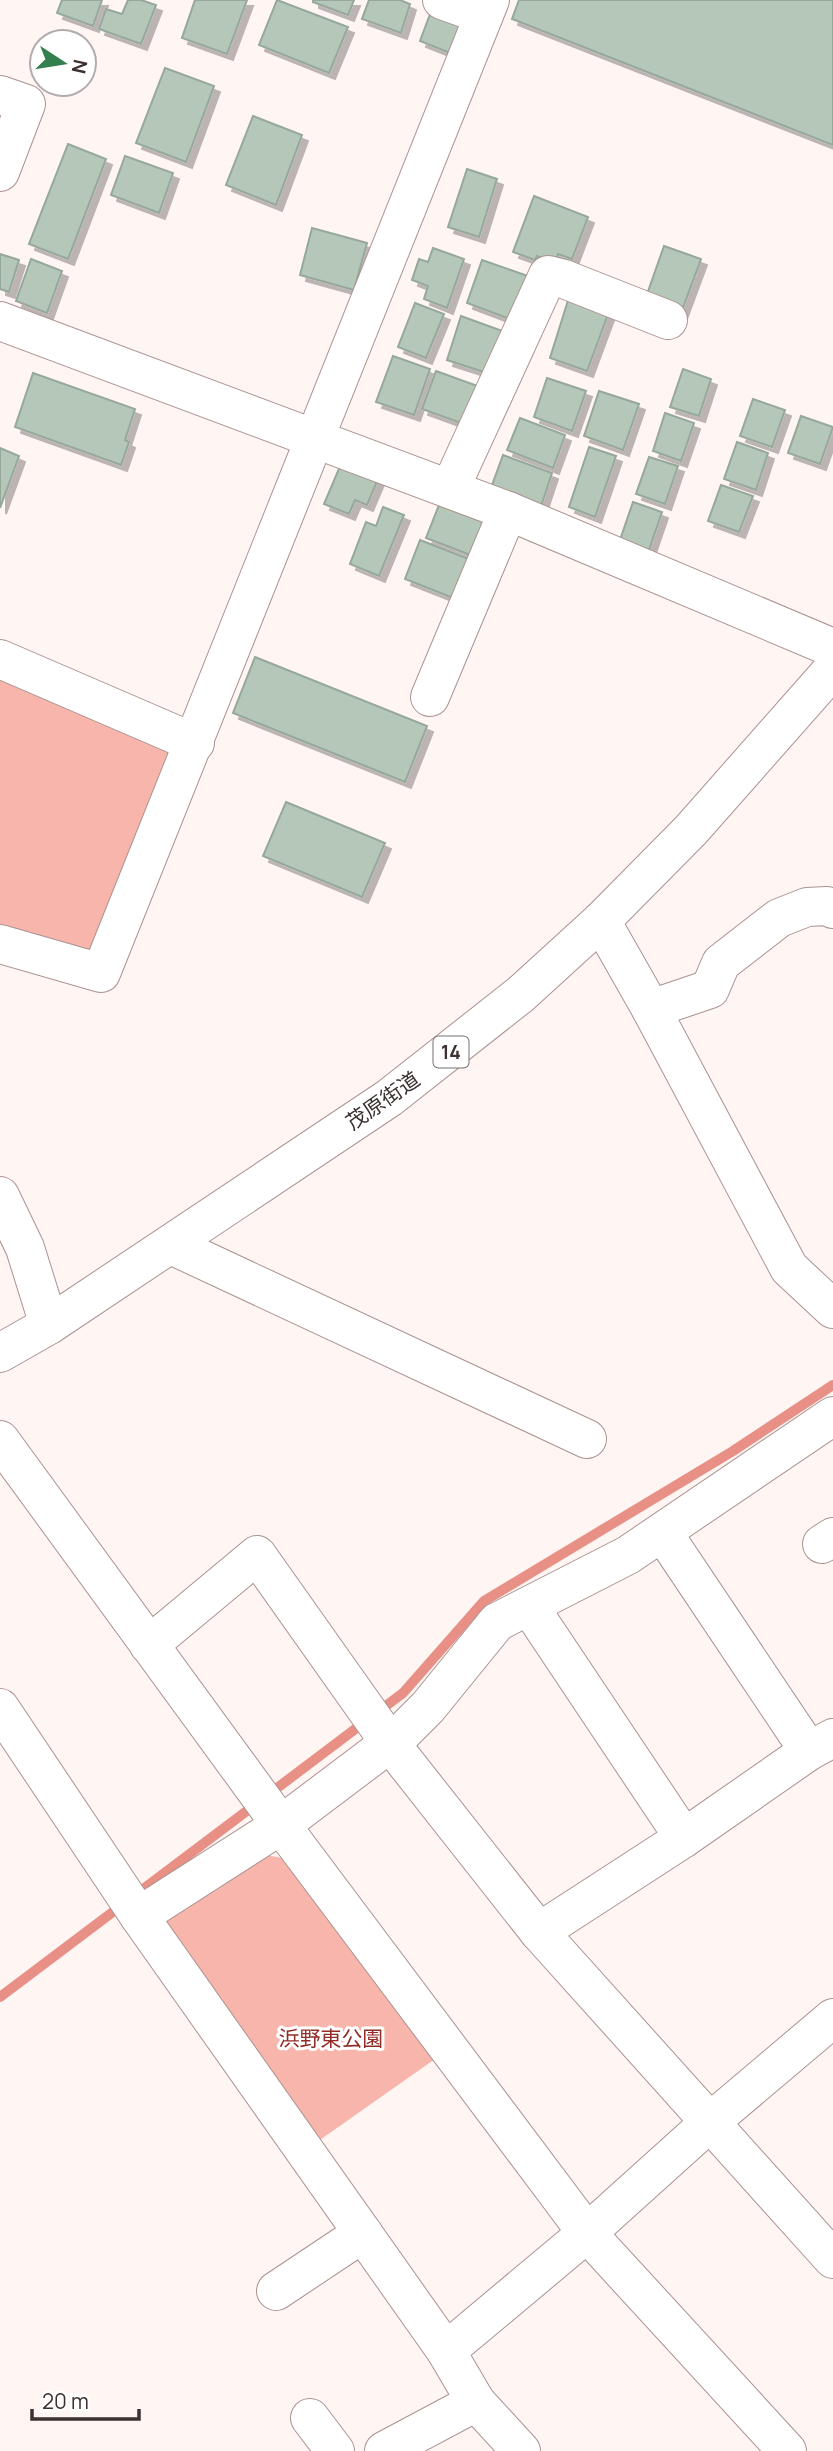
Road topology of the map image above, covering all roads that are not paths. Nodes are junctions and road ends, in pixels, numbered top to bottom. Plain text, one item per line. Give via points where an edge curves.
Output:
1 (442, 0) edge
2 (487, 8) edge
3 (0, 95) edge
4 (0, 172) edge
5 (668, 320) dead end
6 (0, 321) edge
7 (315, 438) junction
8 (450, 489) junction
9 (508, 511) junction
10 (833, 648) edge
11 (0, 659) edge
12 (833, 669) edge
13 (430, 697) dead end
14 (195, 743) junction
15 (833, 909) edge
16 (601, 921) junction
17 (0, 944) edge
18 (651, 1009) junction
19 (0, 1196) edge
20 (171, 1245) junction
21 (0, 1258) edge
22 (833, 1309) edge
23 (49, 1325) junction
24 (0, 1353) edge
25 (833, 1416) edge
26 (587, 1438) dead end
27 (0, 1440) edge
28 (663, 1533) junction
29 (529, 1606) junction
30 (149, 1645) junction
31 (0, 1708) edge
32 (390, 1743) junction
33 (821, 1745) edge
34 (281, 1825) junction
35 (684, 1838) junction
36 (139, 1916) junction
37 (539, 1932) junction
38 (831, 2024) edge
39 (709, 2123) junction
40 (363, 2232) junction
41 (587, 2233) junction
42 (833, 2259) edge
43 (276, 2291) dead end
44 (446, 2351) junction
45 (476, 2402) junction
46 (310, 2418) dead end
47 (335, 2451) edge
48 (384, 2451) edge
49 (521, 2451) edge
50 (787, 2451) edge

1 - 2 street
2 - 7 street
3 - 4 street via 26,104
5 - 8 street via 548,275
6 - 7 street
7 - 8 street
7 - 14 street
8 - 9 street
9 - 10 street
9 - 13 street
11 - 14 street
12 - 16 street, 茂原街道 / 14 via 691,830
14 - 17 street via 101,973
15 - 18 street via 807,907 779,918 721,963 710,989
16 - 18 street
16 - 20 street, 茂原街道 / 14 via 521,994 400,1090
18 - 22 street via 789,1268
19 - 23 street via 25,1248
20 - 23 street, 茂原街道 / 14
20 - 26 street
21 - 23 street
23 - 24 street, 茂原街道 / 14
25 - 28 street
27 - 30 street
28 - 29 street
28 - 33 street
29 - 32 street via 497,1622 428,1707
29 - 35 street
30 - 32 street via 257,1555
30 - 34 street
31 - 36 street
32 - 34 street
32 - 37 street
33 - 35 street
34 - 36 street
34 - 41 street
35 - 37 street
36 - 40 street
37 - 39 street
38 - 39 street
39 - 41 street
39 - 42 street
40 - 43 street
40 - 44 street
41 - 44 street
41 - 50 street
44 - 45 street
45 - 48 street
45 - 49 street
46 - 47 street

